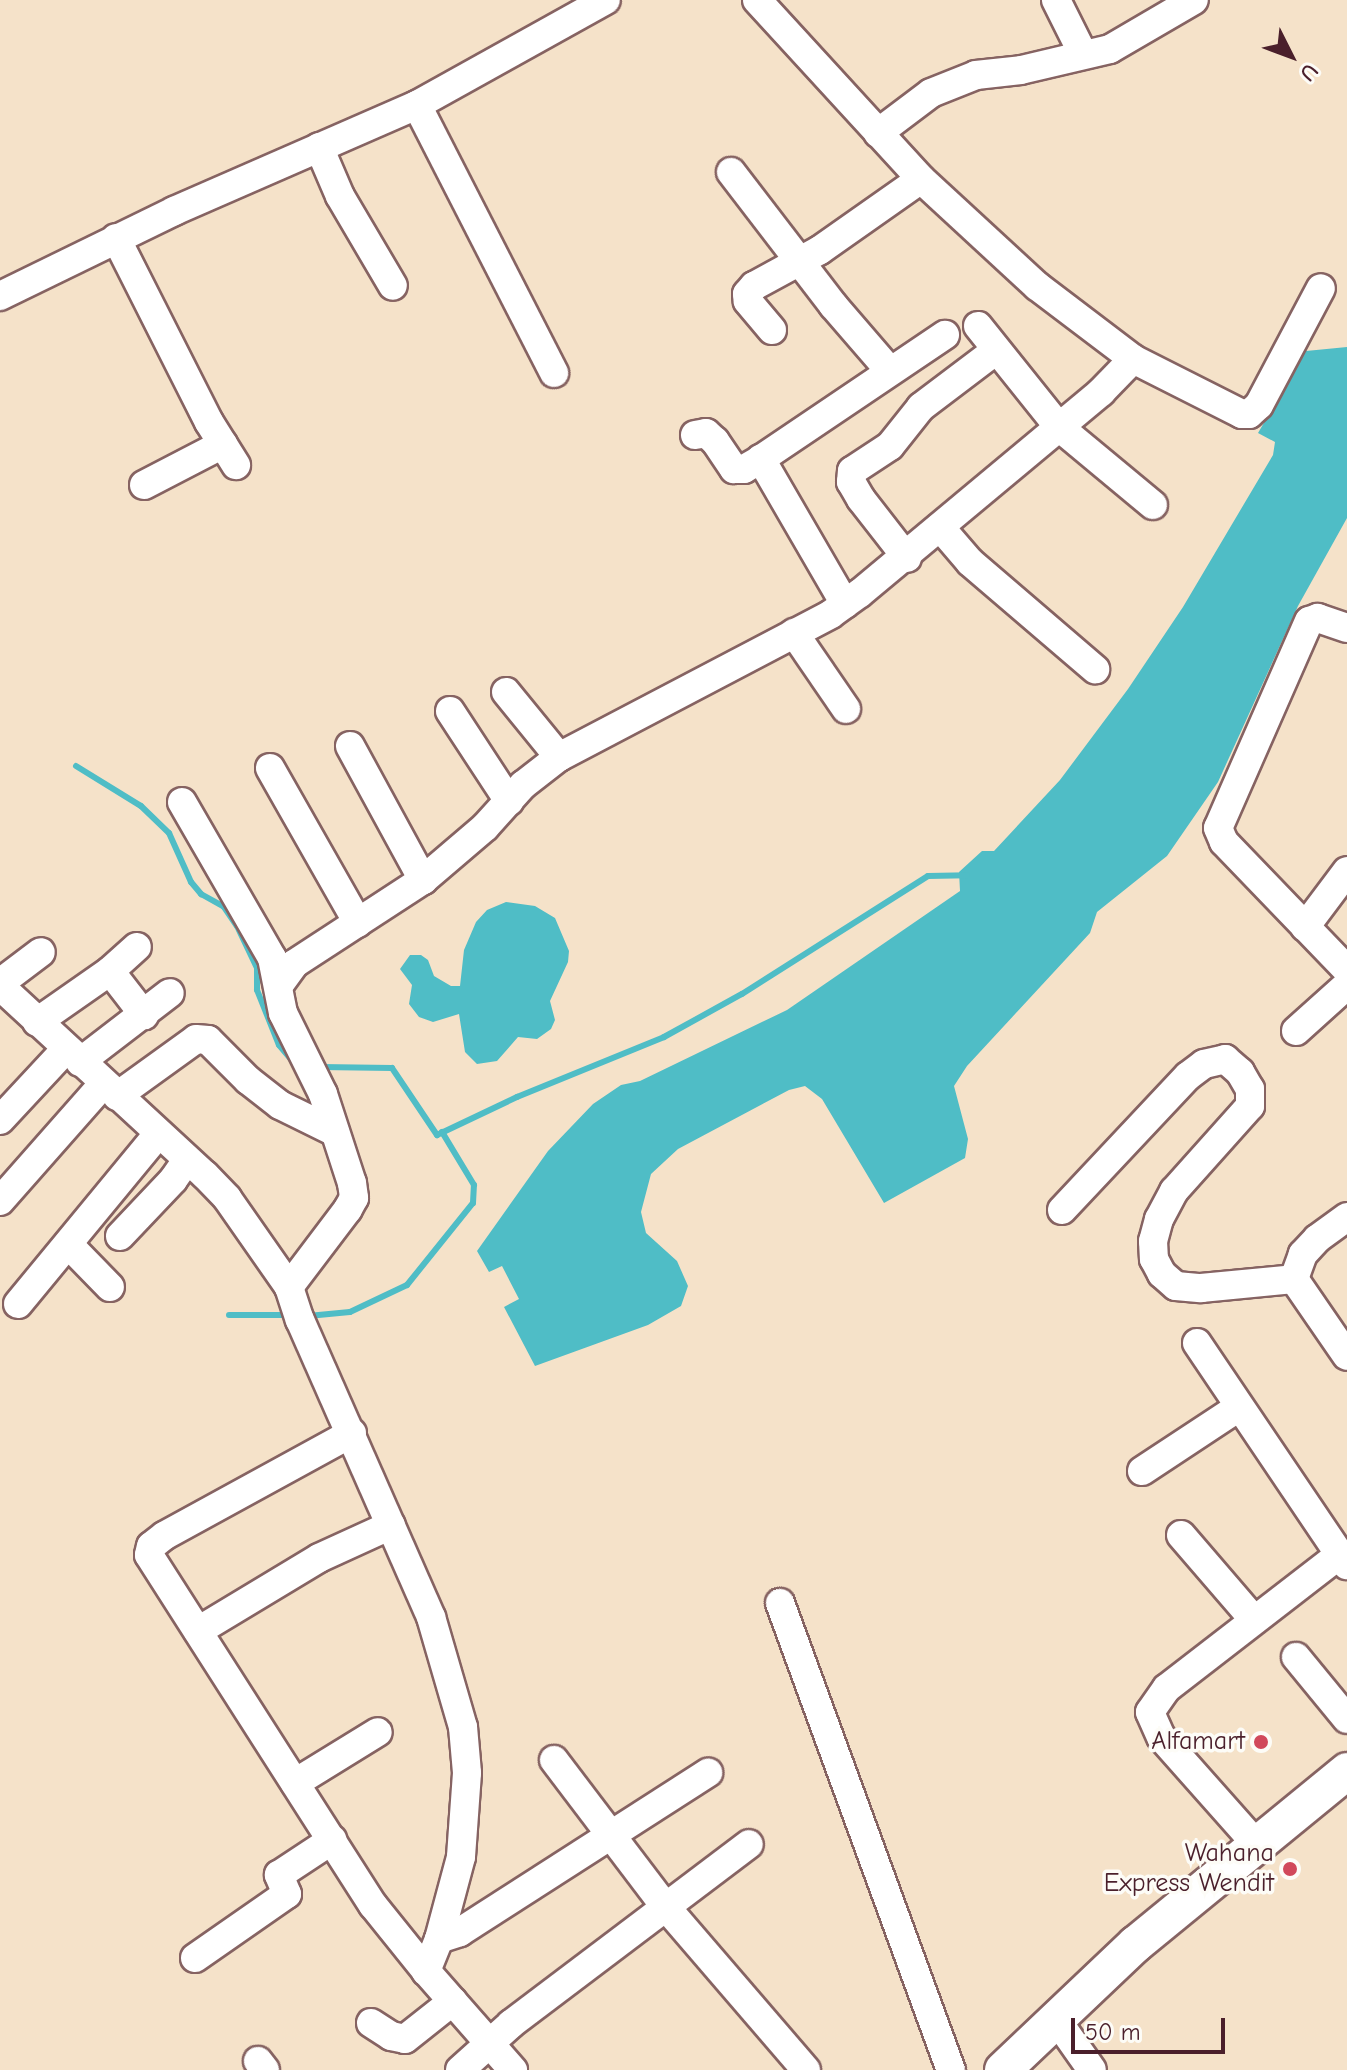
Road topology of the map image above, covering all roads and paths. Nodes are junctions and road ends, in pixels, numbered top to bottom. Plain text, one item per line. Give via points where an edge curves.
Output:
1 (606, 0) edge
2 (757, 0) edge
3 (1056, 0) edge
4 (1194, 0) edge
5 (1083, 54) junction
6 (417, 105) junction
7 (878, 133) junction
8 (319, 147) junction
9 (731, 172) dead end
10 (921, 179) junction
11 (116, 238) junction
12 (800, 261) junction
13 (393, 286) dead end
14 (1321, 288) dead end
15 (0, 296) edge
16 (978, 326) dead end
17 (772, 330) dead end
18 (945, 335) dead end
19 (995, 351) junction
20 (1133, 359) junction
21 (890, 371) junction
22 (554, 373) dead end
23 (1059, 427) junction
24 (695, 435) dead end
25 (761, 459) junction
26 (144, 485) dead end
27 (1153, 505) dead end
28 (940, 527) junction
29 (907, 558) junction
30 (845, 604) junction
31 (1347, 628) edge
32 (794, 633) junction
33 (1095, 669) dead end
34 (506, 692) dead end
35 (846, 709) dead end
36 (450, 711) dead end
37 (350, 746) dead end
38 (559, 757) junction
39 (270, 768) dead end
40 (509, 801) junction
41 (182, 802) dead end
42 (1347, 871) edge
43 (423, 880) junction
44 (358, 923) junction
45 (1305, 927) junction
46 (137, 947) dead end
47 (41, 952) dead end
48 (1347, 970) edge
49 (110, 971) junction
50 (0, 985) edge
51 (279, 985) junction
52 (1347, 985) edge
53 (170, 993) dead end
54 (144, 1015) junction
55 (37, 1022) junction
56 (1296, 1031) dead end
57 (73, 1055) junction
58 (110, 1090) junction
59 (0, 1120) edge
60 (335, 1132) junction
61 (158, 1134) junction
62 (187, 1160) junction
63 (0, 1201) edge
64 (1062, 1210) dead end
65 (1347, 1217) edge
66 (120, 1236) dead end
67 (68, 1244) junction
68 (1294, 1279) junction
69 (110, 1287) dead end
70 (18, 1304) dead end
71 (295, 1306) junction
72 (1343, 1342) edge
73 (1197, 1343) dead end
74 (1239, 1407) junction
75 (352, 1433) junction
76 (1142, 1471) dead end
77 (391, 1525) junction
78 (1181, 1535) dead end
79 (1343, 1560) edge
80 (780, 1603) dead end
81 (1254, 1620) junction
82 (198, 1631) junction
83 (1296, 1657) dead end
84 (1347, 1719) edge
85 (378, 1732) dead end
86 (554, 1760) dead end
87 (1347, 1771) edge
88 (708, 1773) dead end
89 (295, 1783) junction
90 (609, 1833) junction
91 (332, 1840) junction
92 (749, 1844) dead end
93 (1257, 1845) junction
94 (665, 1906) junction
95 (439, 1939) junction
96 (195, 1958) dead end
97 (426, 1971) junction
98 (453, 2001) junction
99 (1056, 2019) junction
100 (371, 2023) dead end
101 (491, 2042) junction
102 (460, 2070) edge
103 (513, 2070) edge
104 (806, 2070) edge
105 (951, 2070) edge
106 (1003, 2070) edge
107 (1092, 2070) edge

1 - 6 street
2 - 7 street
3 - 5 street
4 - 5 street via 1136,37
5 - 7 street via 976,75 931,93
6 - 8 street
6 - 22 street
7 - 10 street
8 - 11 street
8 - 13 street via 340,196
9 - 12 street
10 - 12 street
10 - 20 street via 1037,286
11 - 15 street
11 - 26 street via 229,454
12 - 17 street via 747,294
12 - 21 street
14 - 20 street via 1259,405 1249,414
16 - 19 street
18 - 21 street
19 - 23 street
19 - 29 street via 921,407 890,446 852,471 851,482 861,499
20 - 23 street
21 - 25 street
23 - 27 street
23 - 28 street
24 - 25 street via 706,433 734,469
25 - 30 street
28 - 29 street
28 - 33 street via 970,562
29 - 30 street
30 - 32 street
31 - 45 street via 1318,618 1309,621 1218,828 1224,842
32 - 35 street
32 - 38 street
34 - 38 street
36 - 40 street
37 - 43 street
38 - 40 street
39 - 44 street
40 - 43 street
41 - 51 street via 272,958
42 - 45 street
43 - 44 street
44 - 51 street via 294,964
45 - 48 street
46 - 49 street
47 - 50 street
49 - 54 street
49 - 55 street
50 - 55 street
51 - 60 street via 283,1013
52 - 56 street
53 - 54 street
54 - 57 street
55 - 57 street
57 - 58 street
57 - 59 street
58 - 60 street via 196,1039 208,1040 280,1105
58 - 61 street
58 - 63 street
60 - 71 street via 354,1198
61 - 62 street
61 - 67 street
62 - 66 street
62 - 71 street via 227,1198
64 - 68 street via 1188,1076 1204,1064 1225,1059 1245,1081 1250,1106 1174,1191 1159,1219 1154,1259 1176,1286
65 - 68 street via 1303,1254
67 - 69 street
67 - 70 street
68 - 72 street
71 - 75 street
73 - 74 street
74 - 76 street
74 - 79 street
75 - 77 street
75 - 82 street via 151,1546 152,1560
77 - 82 street via 319,1558
77 - 95 street via 431,1617 463,1727 467,1773 461,1857
78 - 81 street
79 - 81 street
80 - 105 street
81 - 93 street via 1167,1688 1150,1712 1161,1737
82 - 89 street
83 - 84 street
85 - 89 street
86 - 90 street
87 - 93 main road
88 - 90 street
89 - 91 street
90 - 94 street
90 - 95 street via 460,1932
91 - 96 street via 279,1875 287,1894
91 - 97 street via 395,1936
92 - 94 street
93 - 99 main road via 1147,1934
94 - 101 street
94 - 104 street
95 - 97 street
97 - 98 street
98 - 100 street via 405,2039
98 - 101 street
99 - 106 main road
99 - 107 street
101 - 102 street
101 - 103 street

